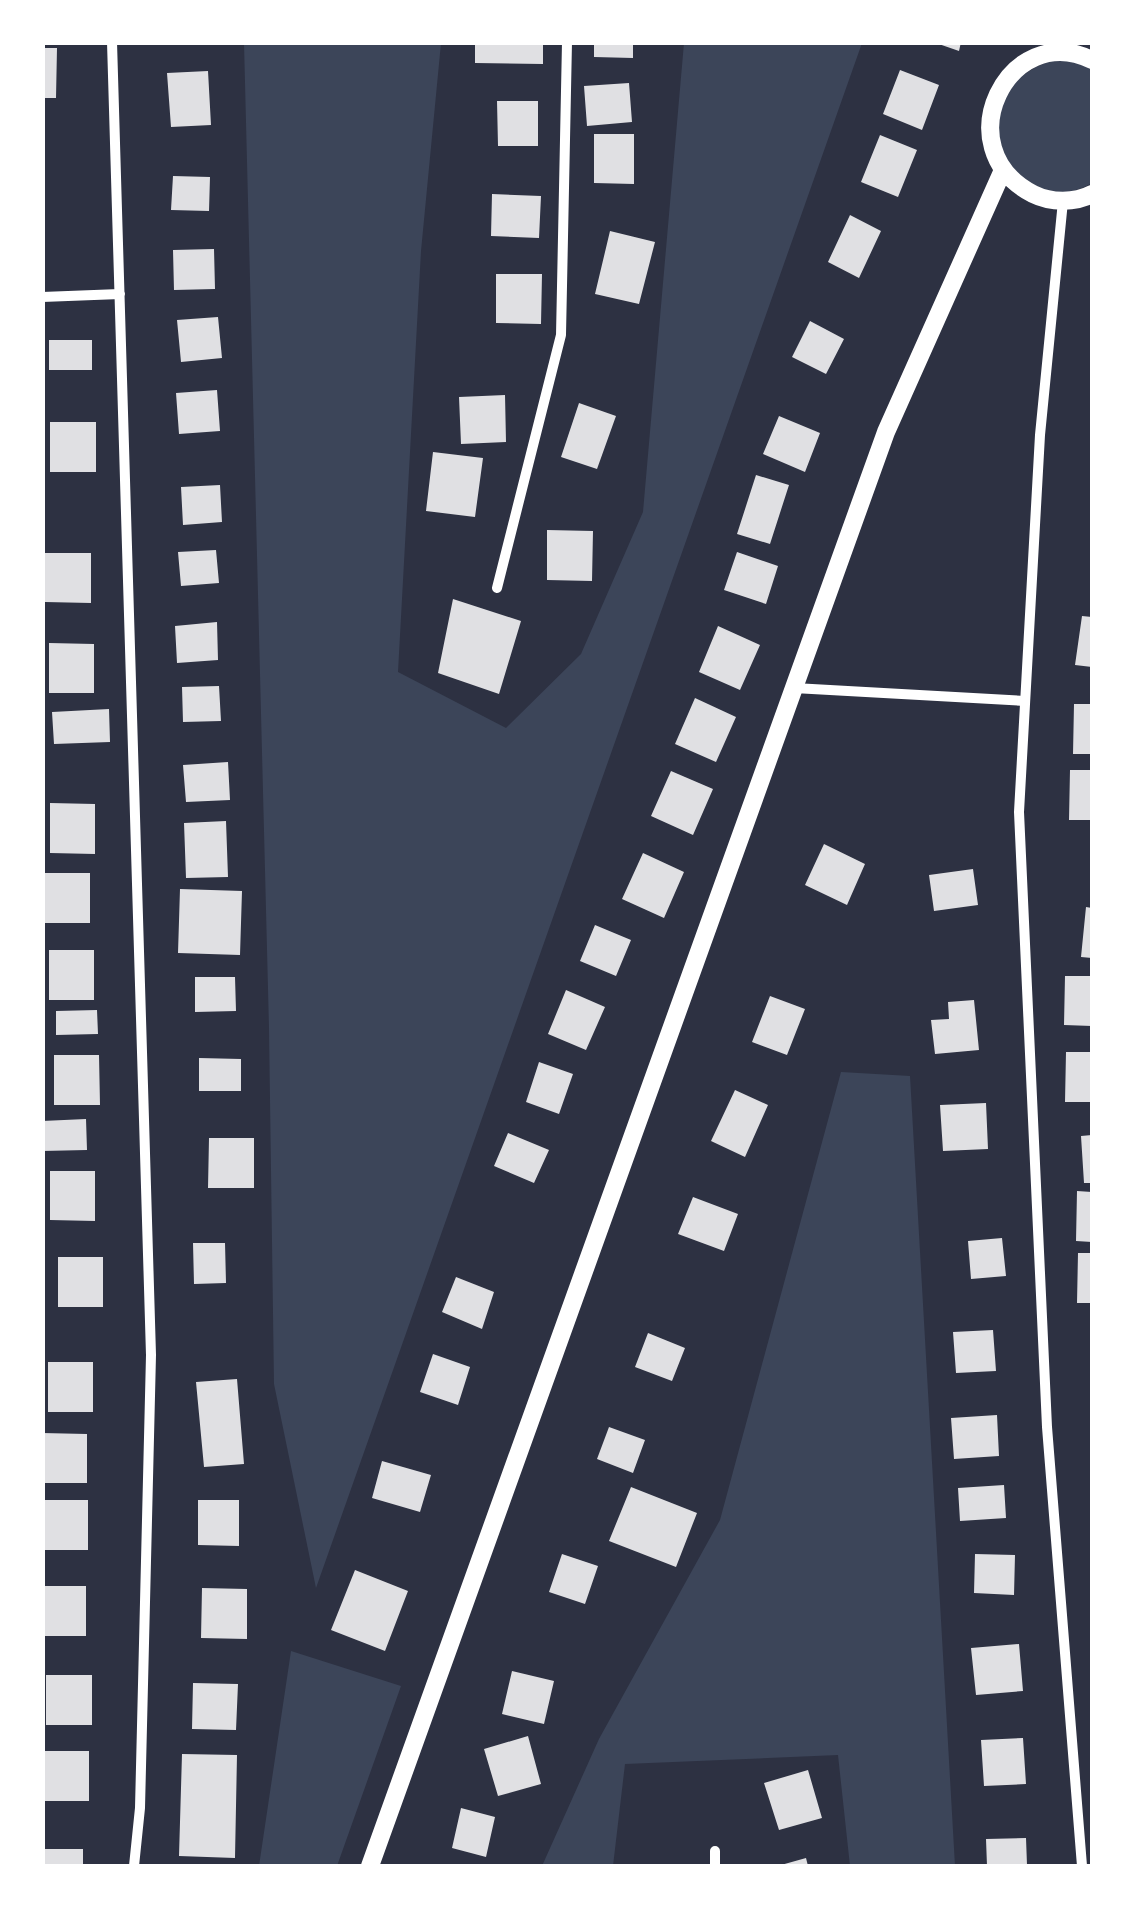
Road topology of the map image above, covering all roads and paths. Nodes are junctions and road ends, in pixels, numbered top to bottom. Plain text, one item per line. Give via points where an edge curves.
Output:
1 (112, 42) edge
2 (567, 42) edge
3 (1092, 60) edge
4 (1003, 170) junction
5 (1092, 194) edge
6 (1062, 201) junction
7 (120, 294) junction
8 (42, 297) edge
9 (497, 588) dead end
10 (794, 688) junction
11 (1026, 700) junction
12 (715, 1852) dead end
13 (134, 1866) edge
14 (370, 1866) edge
15 (716, 1866) edge
16 (1082, 1866) edge

1 - 7 street
2 - 9 street via 561,335
3 - 4 street via 1040,56 1004,83 989,126
4 - 6 street via 1029,192
4 - 10 street via 886,432
5 - 6 street
6 - 11 street via 1040,435
7 - 8 street
7 - 13 street via 151,1354
10 - 11 street
10 - 14 street
11 - 16 street via 1019,812 1045,1388
12 - 15 street

